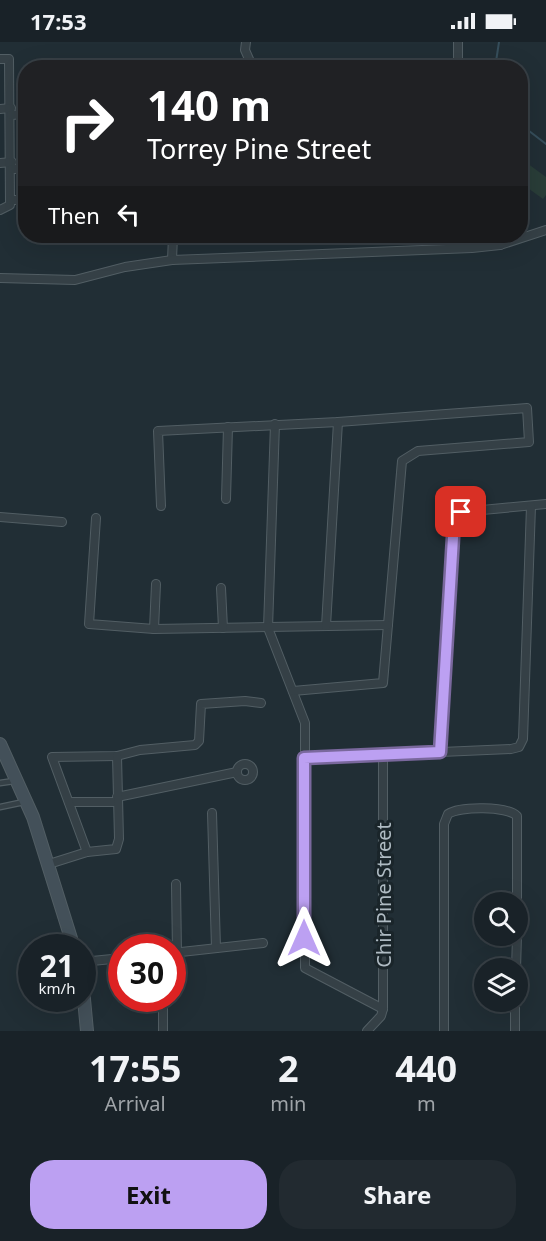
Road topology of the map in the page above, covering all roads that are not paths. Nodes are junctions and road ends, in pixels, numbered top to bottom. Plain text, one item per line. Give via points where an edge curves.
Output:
1 (246, 42) edge
2 (458, 42) edge
3 (0, 59) edge
4 (250, 60) edge
5 (458, 60) edge
6 (0, 109) edge
7 (11, 112) junction
8 (18, 113) edge
9 (0, 163) edge
10 (12, 166) junction
11 (18, 167) edge
12 (10, 200) junction
13 (18, 200) edge
14 (0, 210) edge
15 (546, 230) edge
16 (528, 236) edge
17 (173, 243) edge
18 (506, 243) edge
19 (500, 245) joint
20 (172, 260) junction
21 (0, 278) edge
22 (338, 422) junction
23 (275, 424) junction
24 (228, 427) junction
25 (226, 499) dead end
26 (546, 504) edge
27 (160, 506) dead end
28 (531, 506) junction
29 (0, 517) edge
30 (96, 518) dead end
31 (62, 522) dead end
32 (156, 584) dead end
33 (220, 588) dead end
34 (326, 626) junction
35 (388, 626) junction
36 (223, 628) junction
37 (268, 628) junction
38 (154, 629) junction
39 (293, 691) junction
40 (261, 703) dead end
41 (0, 744) edge
42 (440, 752) junction
43 (383, 754) junction
44 (117, 756) junction
45 (304, 758) junction
46 (237, 772) dead end
47 (16, 781) junction
48 (0, 783) edge
49 (117, 800) junction
50 (27, 801) junction
51 (69, 802) junction
52 (0, 807) edge
53 (212, 813) dead end
54 (87, 852) junction
55 (49, 864) junction
56 (176, 884) dead end
57 (517, 892) edge
58 (70, 934) edge
59 (175, 934) edge
60 (262, 943) dead end
61 (216, 948) junction
62 (186, 952) edge
63 (383, 1009) junction
64 (85, 1012) edge
65 (164, 1012) edge
66 (515, 1012) edge
67 (87, 1031) edge
68 (163, 1031) edge
69 (368, 1031) edge
70 (444, 1031) edge
71 (515, 1031) edge

1 - 4 street
2 - 5 street
3 - 7 street via 9,58
6 - 7 street
7 - 8 street
7 - 10 street
9 - 10 street
10 - 11 street
10 - 12 street
12 - 13 street
12 - 14 street via 10,206
15 - 16 street
17 - 20 street
18 - 19 street
19 - 20 street via 369,254
20 - 21 street via 75,280
22 - 23 street
22 - 34 street
22 - 35 street via 527,408 529,442 418,451 402,461
23 - 24 street
23 - 37 street
24 - 25 street
24 - 27 street via 158,431
26 - 28 street
28 - 42 street via 461,512 454,521
28 - 42 street via 522,743 511,749
29 - 31 street
30 - 38 street via 89,624
32 - 38 street
33 - 36 street
34 - 35 street
34 - 37 street
35 - 39 street via 382,683
36 - 37 street
36 - 38 street
37 - 39 street
39 - 45 street via 306,723
40 - 44 street via 201,704 199,741 195,745
41 - 47 main road
42 - 43 street
43 - 45 street
43 - 63 street, Chir Pine Street
44 - 49 street
44 - 51 street via 52,757
45 - 63 street via 305,968
46 - 49 street
47 - 48 lane
47 - 50 main road
49 - 51 street
49 - 54 street via 116,849
50 - 52 lane
50 - 55 main road
51 - 54 street
53 - 61 street
54 - 55 street
55 - 58 main road
56 - 59 street
57 - 70 street via 517,816 502,809 452,811 444,824
60 - 61 street
61 - 62 street
63 - 69 street
64 - 67 main road
65 - 68 street
66 - 71 street

